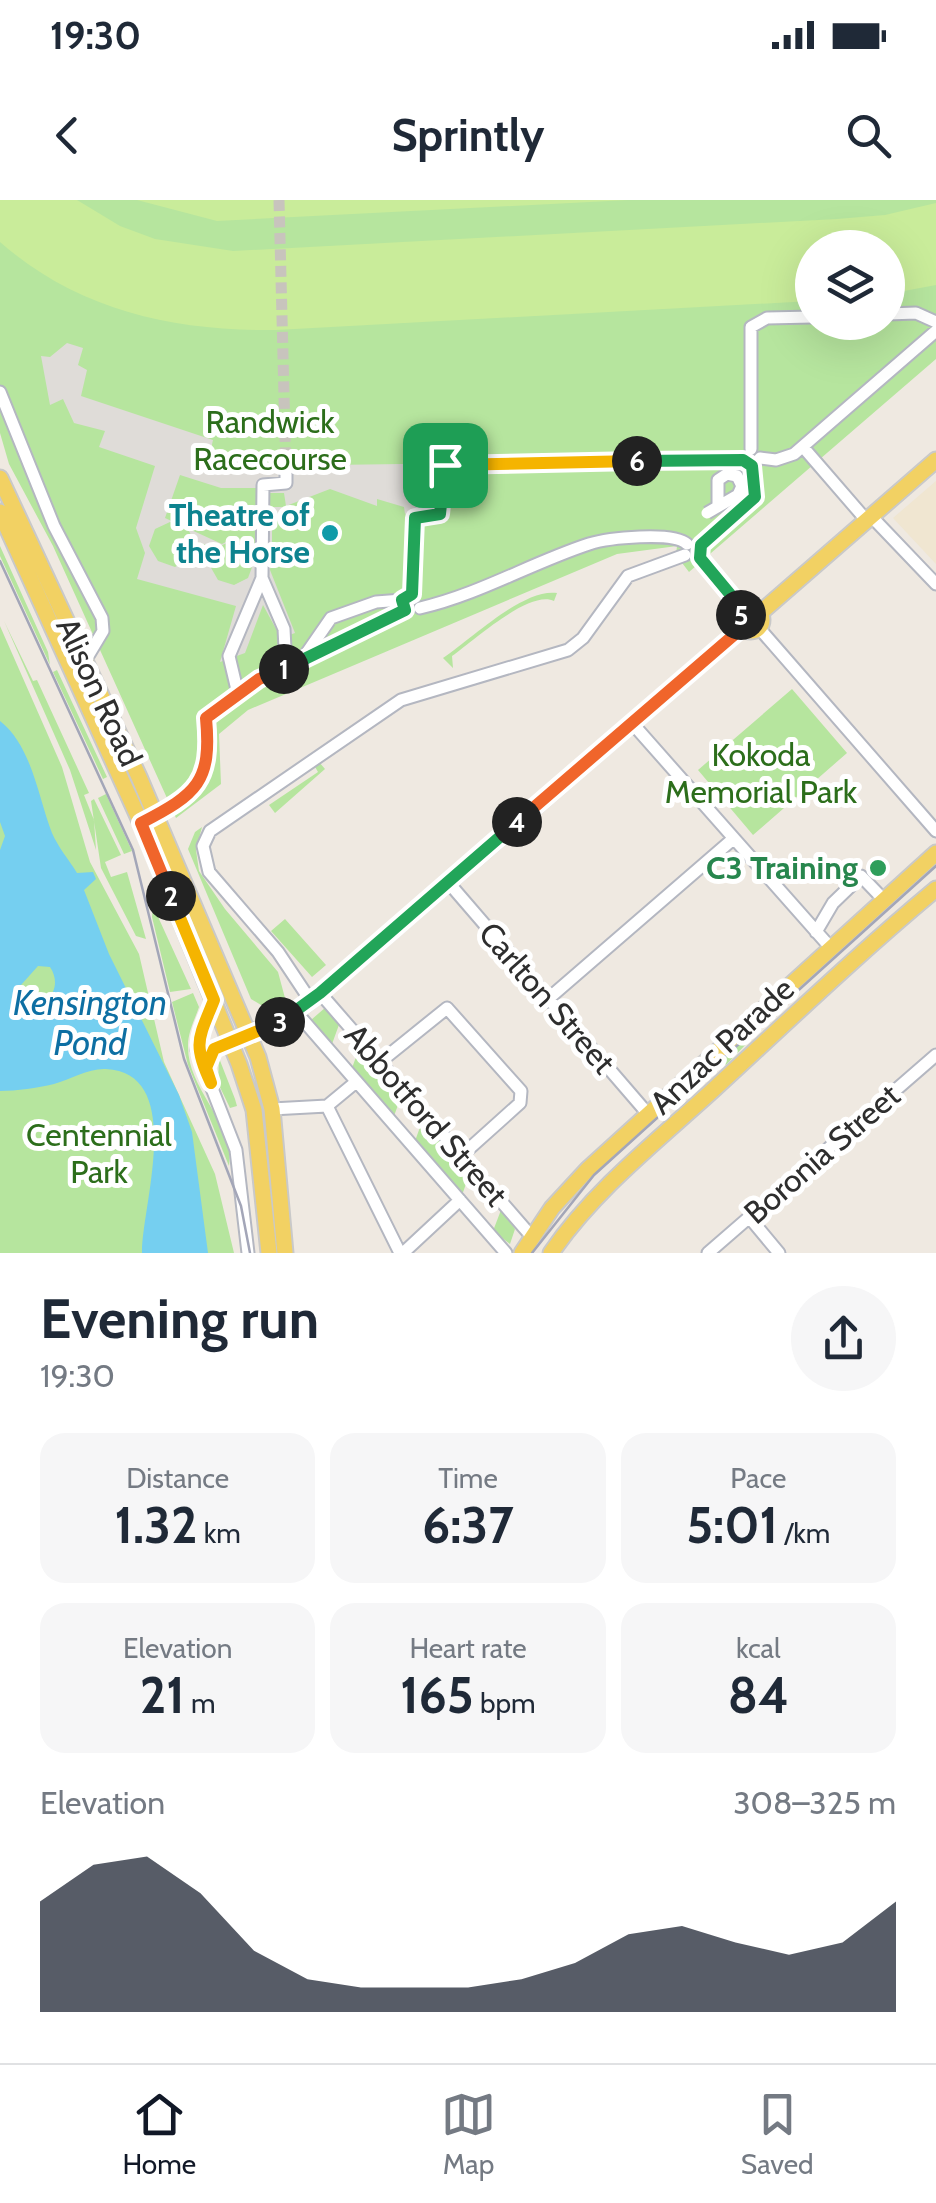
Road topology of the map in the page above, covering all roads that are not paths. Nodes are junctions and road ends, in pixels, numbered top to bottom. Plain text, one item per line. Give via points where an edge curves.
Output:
1 (905, 313) edge
2 (795, 317) edge
3 (936, 322) edge
4 (936, 331) edge
5 (0, 392) edge
6 (803, 446) junction
7 (752, 458) junction
8 (936, 460) edge
9 (286, 474) tunnel mouth
10 (0, 478) edge
11 (712, 509) dead end
12 (0, 512) edge
13 (869, 518) junction
14 (723, 526) junction
15 (686, 550) junction
16 (700, 552) junction
17 (262, 578) junction
18 (936, 584) edge
19 (406, 601) junction
20 (752, 620) junction
21 (302, 660) junction
22 (85, 661) junction
23 (286, 668) junction
24 (238, 694) junction
25 (632, 723) junction
26 (148, 819) junction
27 (936, 831) edge
28 (733, 840) junction
29 (936, 853) edge
30 (448, 882) junction
31 (936, 889) edge
32 (884, 900) junction
33 (816, 932) junction
34 (830, 947) junction
35 (315, 997) junction
36 (214, 1000) junction
37 (548, 1000) junction
38 (296, 1012) junction
39 (248, 1034) junction
40 (231, 1040) junction
41 (936, 1056) edge
42 (380, 1062) junction
43 (356, 1082) junction
44 (211, 1083) junction
45 (326, 1106) junction
46 (272, 1109) junction
47 (648, 1114) junction
48 (461, 1156) junction
49 (460, 1200) junction
50 (748, 1217) junction
51 (532, 1237) junction
52 (248, 1253) edge
53 (269, 1253) edge
54 (285, 1253) edge
55 (401, 1253) edge
56 (506, 1253) edge
57 (522, 1253) edge
58 (551, 1253) edge
59 (708, 1253) edge
60 (780, 1253) edge

1 - 3 street
2 - 7 street via 767,318 750,327
4 - 6 street
5 - 22 street via 47,510 102,618 103,631
6 - 7 street via 785,458
6 - 13 street
7 - 14 street via 755,497
7 - 19 street via 443,466 438,516 415,518
8 - 13 main road
9 - 17 street via 286,483 263,485
10 - 22 main road, Alison Road
11 - 14 street
12 - 26 main road, Alison Road
13 - 18 street
13 - 20 main road
14 - 16 street
15 - 16 street
15 - 19 street via 673,535 590,543 506,581 420,608 420,598
15 - 35 street, Abbotford Street via 628,576 568,650 401,700 210,831 203,846 208,872
16 - 20 street
17 - 23 street via 284,630
17 - 24 street via 229,656
19 - 21 street
19 - 21 street via 376,602 331,618
20 - 25 main road
20 - 27 street
21 - 23 street
22 - 26 main road, Alison Road
23 - 24 street
24 - 26 street via 206,718 210,758 204,778
25 - 28 street
25 - 30 main road
26 - 36 main road, Alison Road
26 - 39 main road, Alison Road
28 - 33 street
28 - 37 street
29 - 32 main road, Anzac Parade
30 - 35 main road
30 - 37 street, Carlton Street
31 - 58 main road, Anzac Parade via 626,1169
32 - 33 street via 861,876
32 - 34 main road, Anzac Parade
33 - 34 street
34 - 47 main road, Anzac Parade
35 - 38 main road
35 - 42 street, Abbotford Street
36 - 40 main road, Alison Road
36 - 44 street via 197,1044
37 - 47 street, Carlton Street
38 - 39 main road
38 - 43 street, Abbotford Street
39 - 40 main road
39 - 46 main road, Alison Road
40 - 44 street via 209,1056
40 - 53 main road, Alison Road via 254,1110
41 - 50 street, Boronia Street
42 - 48 street, Abbotford Street
42 - 48 street via 444,1008 473,1036 523,1097
43 - 45 street
43 - 49 street, Abbotford Street
44 - 52 street via 236,1150
45 - 46 street
45 - 55 street
46 - 54 main road, Alison Road
47 - 51 main road, Anzac Parade via 572,1186
48 - 51 street, Abbotford Street
49 - 55 street
49 - 56 street, Abbotford Street
50 - 59 street, Boronia Street
50 - 60 street
51 - 57 main road, Anzac Parade

